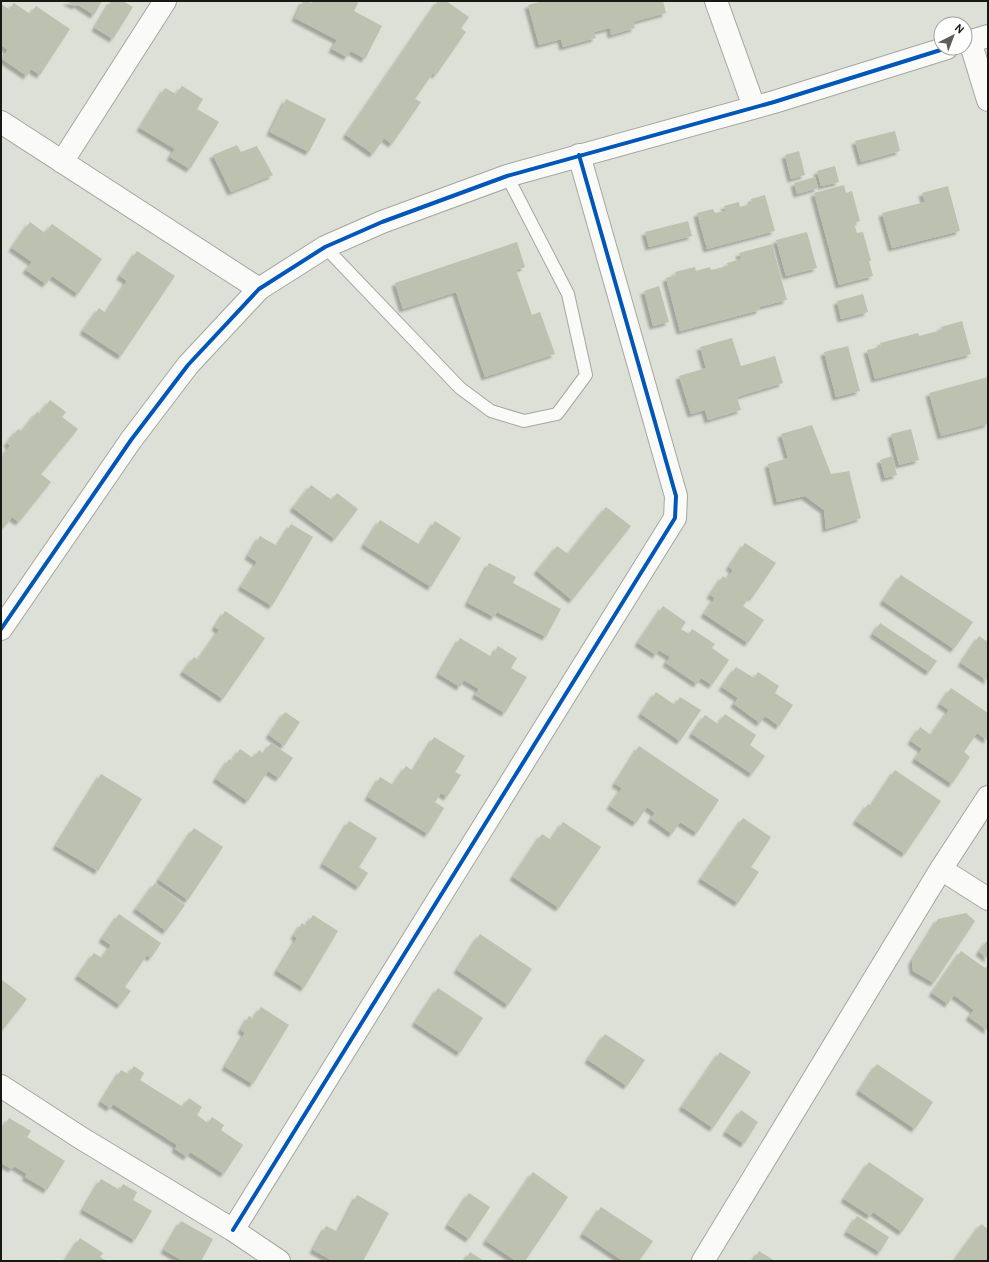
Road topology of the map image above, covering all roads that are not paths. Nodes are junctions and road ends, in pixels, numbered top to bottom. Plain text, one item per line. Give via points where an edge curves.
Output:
1 (165, 1) edge
2 (716, 1) edge
3 (974, 40) edge
4 (933, 52) edge
5 (988, 100) edge
6 (754, 107) junction
7 (1, 122) edge
8 (579, 155) junction
9 (62, 162) junction
10 (507, 176) junction
11 (325, 247) junction
12 (259, 289) junction
13 (1, 629) edge
14 (988, 797) edge
15 (941, 869) junction
16 (988, 899) edge
17 (1, 1086) edge
18 (233, 1230) junction
19 (279, 1261) edge
20 (703, 1261) edge

1 - 9 street
2 - 6 street
3 - 5 street
4 - 6 street
6 - 8 street
7 - 9 street
8 - 10 street
8 - 18 street via 676,496 675,518
9 - 12 street
10 - 11 street via 382,222
10 - 11 lane via 568,294 586,376 557,414 524,421 491,411 460,388
11 - 12 street
12 - 13 street via 188,365 131,440
14 - 15 street
15 - 16 street
15 - 20 street
17 - 18 street
18 - 19 street

